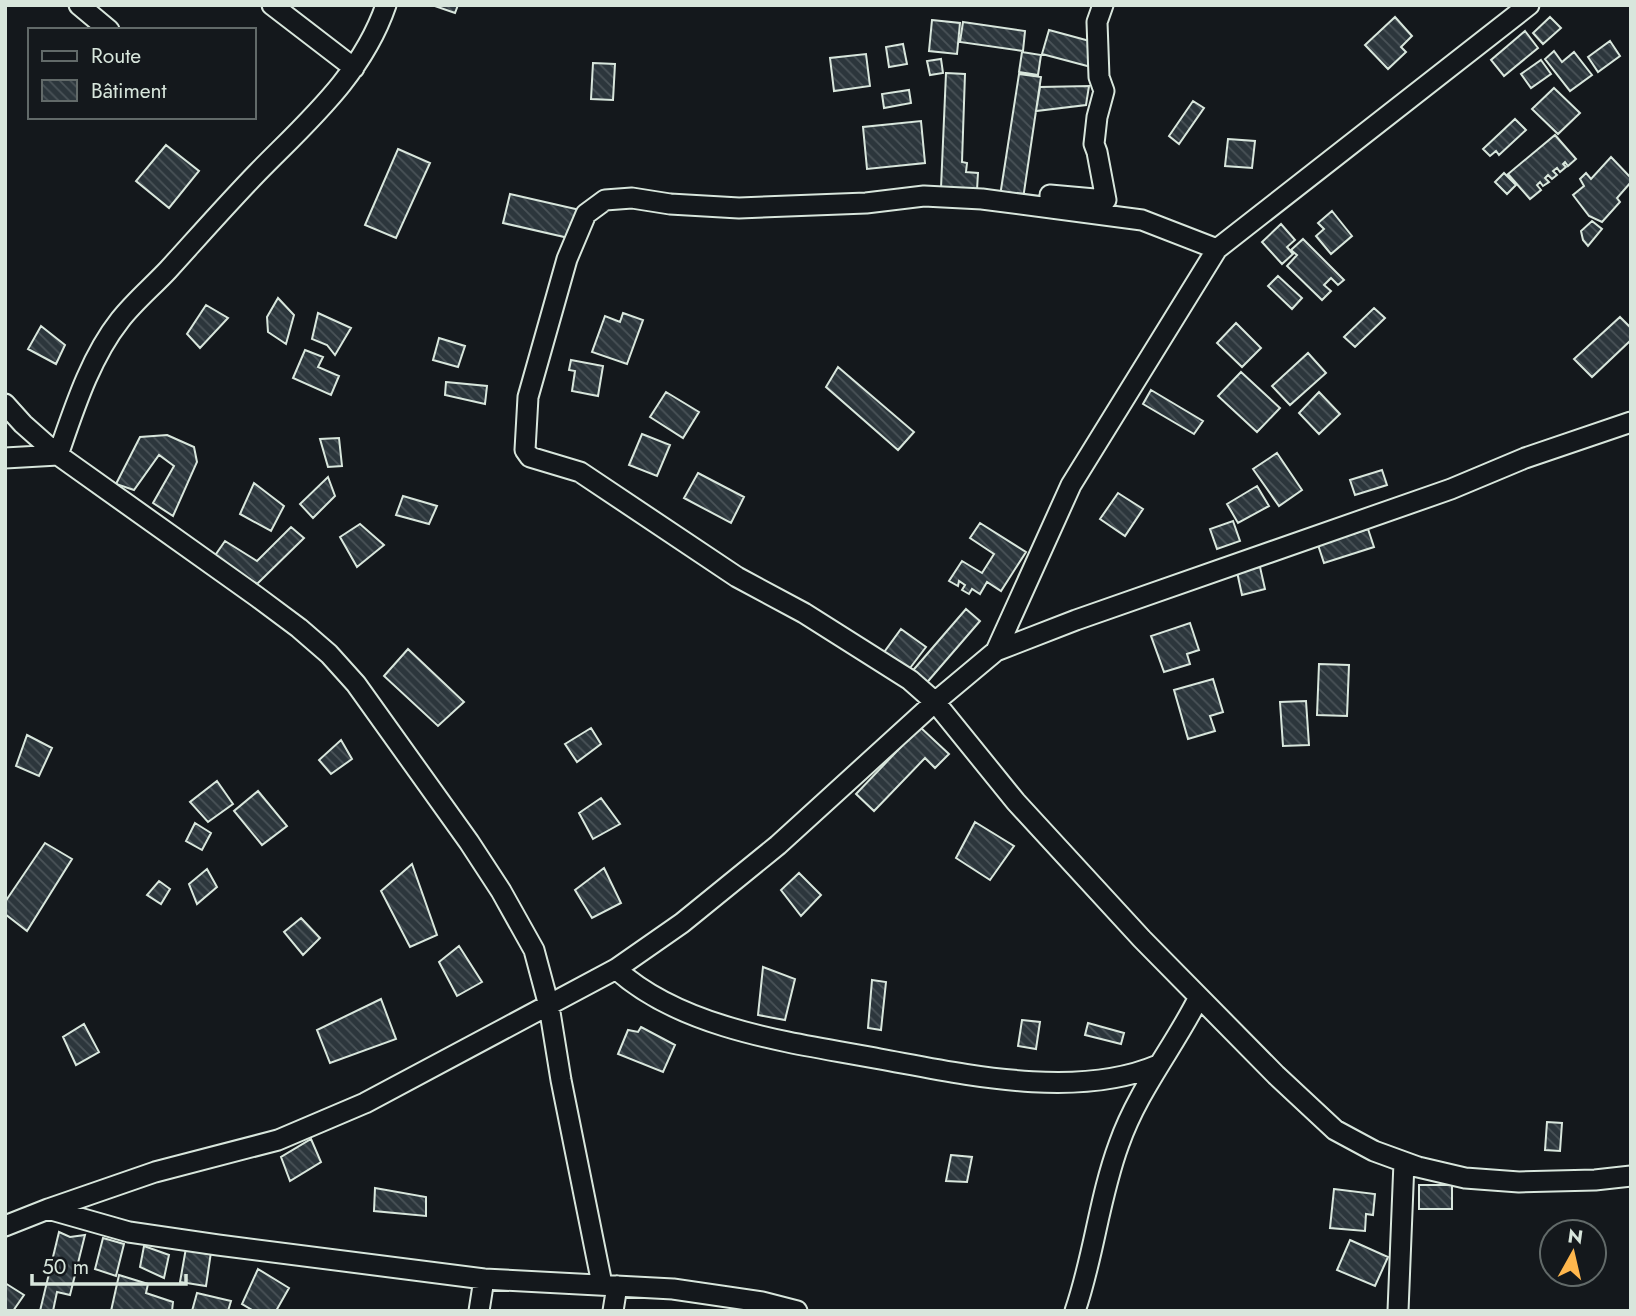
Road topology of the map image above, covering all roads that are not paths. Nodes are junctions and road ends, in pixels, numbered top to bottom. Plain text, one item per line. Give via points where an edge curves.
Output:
1 (79, 5) edge
2 (272, 5) edge
3 (386, 5) edge
4 (1103, 5) edge
5 (1521, 7) edge
6 (107, 28) edge
7 (354, 68) junction
8 (1051, 208) junction
9 (1217, 249) junction
10 (5, 404) edge
11 (1631, 422) edge
12 (58, 455) junction
13 (5, 458) edge
14 (996, 651) junction
15 (935, 702) junction
16 (616, 969) junction
17 (1199, 997) junction
18 (550, 1006) junction
19 (1158, 1065) junction
20 (1405, 1162) junction
21 (1631, 1176) edge
22 (48, 1209) junction
23 (5, 1226) edge
24 (484, 1279) junction
25 (609, 1285) junction
26 (480, 1311) edge
27 (613, 1311) edge
28 (797, 1311) edge
29 (1075, 1311) edge
30 (1398, 1311) edge

1 - 6 street
2 - 7 street
3 - 7 street via 377,32
4 - 8 street via 1097,22 1099,77 1104,91 1094,144 1106,200 1050,195
5 - 9 street
7 - 12 street via 120,321 96,359
8 - 9 street via 1142,220
8 - 15 street via 924,196 739,208 632,198 605,200 586,214 568,259 528,397 524,435 530,457 580,472 737,577 910,680
9 - 14 street via 1071,485
10 - 12 street
11 - 14 street
12 - 13 street
12 - 18 street via 299,628 356,684 501,891 534,950
14 - 15 street
15 - 16 street via 778,845 682,923
15 - 17 street via 1016,802
16 - 18 street
16 - 19 street via 635,986 686,1011 781,1042 1012,1080 1086,1081
17 - 19 street
17 - 20 street via 1335,1130
18 - 22 street via 365,1103 278,1140 155,1172
18 - 25 street via 561,1080
19 - 29 street via 1118,1145
20 - 21 street via 1465,1178 1519,1182
20 - 30 street
22 - 23 street
22 - 24 street via 130,1232
24 - 25 street
24 - 26 street
25 - 27 street
25 - 28 street via 673,1289

